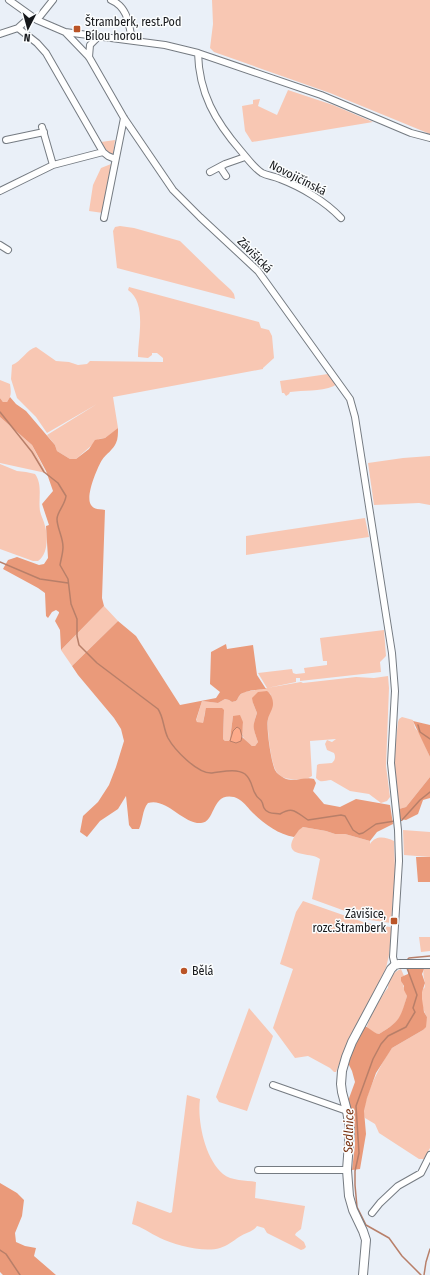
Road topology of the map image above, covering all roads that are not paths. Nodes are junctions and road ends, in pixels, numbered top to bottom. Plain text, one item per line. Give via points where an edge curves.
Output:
1 (9, 0) edge
2 (53, 0) edge
3 (111, 0) edge
4 (34, 18) junction
5 (18, 28) junction
6 (65, 32) junction
7 (0, 34) edge
8 (98, 37) junction
9 (132, 40) junction
10 (198, 53) junction
11 (89, 57) junction
12 (124, 118) junction
13 (430, 138) edge
14 (6, 140) dead end
15 (103, 152) junction
16 (246, 157) junction
17 (115, 160) junction
18 (53, 164) junction
19 (220, 167) junction
20 (210, 172) dead end
21 (226, 176) dead end
22 (0, 191) edge
23 (104, 218) dead end
24 (341, 218) dead end
25 (0, 245) edge
26 (8, 250) dead end
27 (430, 964) edge
28 (399, 965) junction
29 (273, 1085) dead end
30 (347, 1111) junction
31 (430, 1155) edge
32 (258, 1170) dead end
33 (348, 1170) junction
34 (372, 1213) dead end
35 (363, 1275) edge

1 - 4 street, Závišická
2 - 4 street
3 - 9 street via 120,4 124,10
4 - 5 street
4 - 6 street, Závišická
5 - 7 street
5 - 15 street via 38,43 46,54
6 - 8 street
6 - 11 street, Závišická
8 - 9 street
8 - 11 street via 90,45
9 - 10 street
10 - 13 street via 321,95
10 - 16 street, Novojičínská via 199,70 208,102 229,138
11 - 12 street, Závišická
12 - 17 street
12 - 28 street, Závišická via 173,190 258,271 350,399 356,417 395,680 391,763 399,861 394,952
14 - 18 street via 43,130
15 - 17 street
15 - 18 street
16 - 19 street
16 - 24 street, Novojičínská via 260,172 285,181 322,202
17 - 23 street
18 - 22 street
19 - 20 street
19 - 21 street
25 - 26 street
27 - 28 main road
28 - 30 main road via 390,971 343,1064 341,1084
29 - 30 street
30 - 33 main road via 350,1134
31 - 34 street via 421,1173 398,1186
32 - 33 street
33 - 35 main road via 351,1206 366,1240

